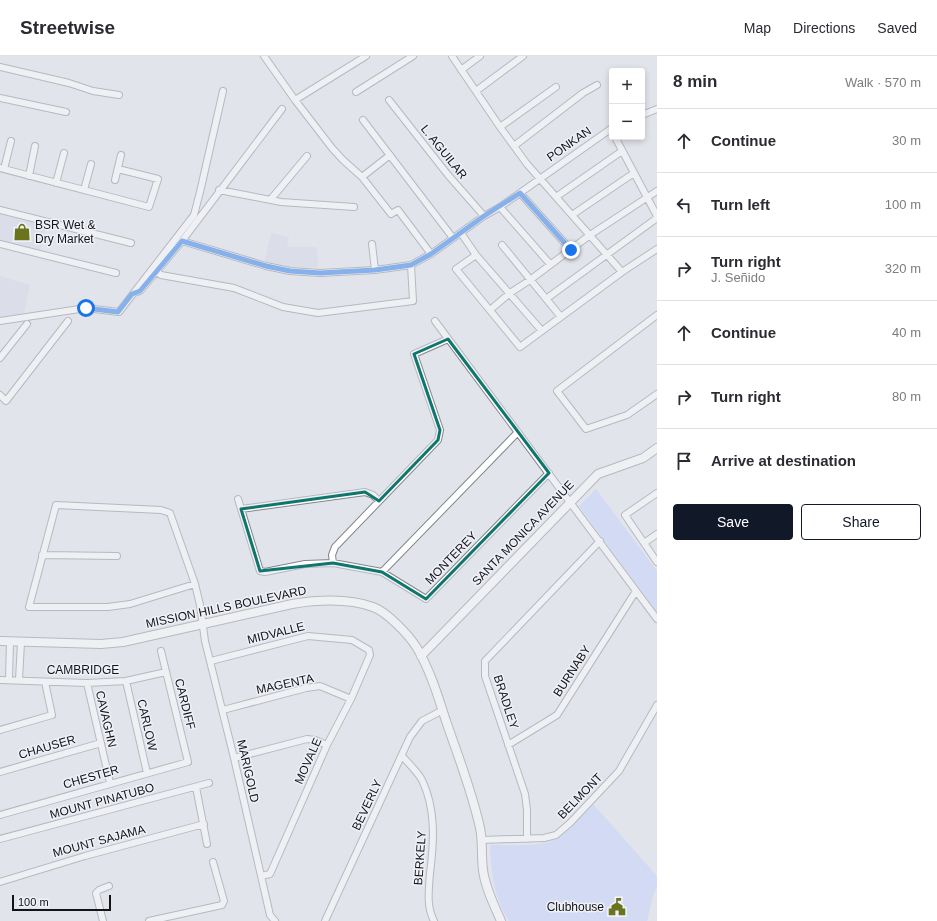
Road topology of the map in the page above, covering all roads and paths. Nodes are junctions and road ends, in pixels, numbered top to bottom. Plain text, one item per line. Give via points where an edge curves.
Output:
1 (264, 56) edge
2 (366, 56) edge
3 (413, 56) edge
4 (452, 56) edge
5 (480, 56) edge
6 (523, 56) edge
7 (356, 59) edge
8 (0, 67) edge
9 (461, 70) junction
10 (597, 84) dead end
11 (556, 87) dead end
12 (223, 91) dead end
13 (476, 91) junction
14 (356, 92) dead end
15 (119, 95) dead end
16 (0, 98) edge
17 (295, 100) junction
18 (389, 100) dead end
19 (282, 109) dead end
20 (657, 109) edge
21 (66, 112) dead end
22 (645, 115) edge
23 (363, 120) dead end
24 (500, 127) junction
25 (609, 131) edge
26 (616, 140) edge
27 (11, 141) dead end
28 (35, 146) dead end
29 (514, 146) junction
30 (622, 151) junction
31 (64, 153) dead end
32 (121, 154) dead end
33 (390, 155) junction
34 (307, 156) dead end
35 (91, 164) dead end
36 (118, 168) junction
37 (2, 169) edge
38 (634, 173) junction
39 (29, 176) junction
40 (362, 177) junction
41 (540, 179) junction
42 (115, 180) dead end
43 (56, 183) junction
44 (84, 190) junction
45 (219, 190) junction
46 (657, 191) edge
47 (520, 193) junction
48 (556, 197) junction
49 (647, 197) junction
50 (271, 199) junction
51 (354, 207) dead end
52 (500, 207) junction
53 (0, 210) edge
54 (572, 215) junction
55 (484, 216) junction
56 (657, 217) edge
57 (461, 233) junction
58 (590, 235) junction
59 (452, 238) junction
60 (182, 241) junction
61 (131, 243) dead end
62 (0, 244) edge
63 (372, 244) dead end
64 (502, 245) dead end
65 (657, 248) edge
66 (571, 250) junction
67 (431, 254) junction
68 (476, 255) junction
69 (607, 255) junction
70 (550, 264) junction
71 (411, 265) junction
72 (375, 270) junction
73 (156, 272) junction
74 (622, 272) junction
75 (116, 273) dead end
76 (530, 280) junction
77 (510, 293) junction
78 (132, 294) junction
79 (546, 299) junction
80 (490, 310) junction
81 (657, 315) edge
82 (560, 317) junction
83 (0, 321) edge
84 (68, 321) dead end
85 (435, 321) dead end
86 (27, 324) dead end
87 (542, 331) junction
88 (448, 339) junction
89 (0, 358) edge
90 (657, 394) edge
91 (0, 395) edge
92 (518, 432) junction
93 (657, 448) edge
94 (549, 473) junction
95 (657, 493) edge
96 (238, 499) dead end
97 (379, 501) junction
98 (570, 502) junction
99 (241, 509) junction
100 (657, 534) edge
101 (600, 542) junction
102 (644, 543) junction
103 (42, 555) junction
104 (117, 556) dead end
105 (657, 562) edge
106 (333, 563) junction
107 (382, 572) junction
108 (195, 584) junction
109 (636, 591) junction
110 (657, 619) edge
111 (203, 624) junction
112 (0, 641) edge
113 (10, 641) junction
114 (21, 642) junction
115 (369, 650) joint
116 (161, 651) dead end
117 (421, 656) junction
118 (211, 661) junction
119 (166, 672) junction
120 (9, 679) junction
121 (0, 680) edge
122 (19, 680) junction
123 (126, 681) junction
124 (45, 682) junction
125 (87, 683) junction
126 (351, 698) junction
127 (657, 705) edge
128 (223, 710) junction
129 (443, 710) junction
130 (0, 730) edge
131 (101, 743) junction
132 (508, 744) junction
133 (327, 745) junction
134 (402, 756) junction
135 (234, 758) junction
136 (188, 762) joint
137 (0, 772) edge
138 (147, 773) junction
139 (110, 783) junction
140 (209, 783) dead end
141 (196, 787) junction
142 (0, 815) edge
143 (204, 824) junction
144 (0, 839) edge
145 (527, 839) junction
146 (481, 840) junction
147 (207, 844) dead end
148 (213, 862) dead end
149 (261, 876) junction
150 (0, 882) edge
151 (109, 886) dead end
152 (162, 920) edge
153 (103, 921) edge
154 (149, 921) edge
155 (275, 921) edge
156 (325, 921) edge
157 (434, 921) edge
158 (501, 921) edge

1 - 17 street
2 - 7 street
3 - 14 street
4 - 9 street
5 - 9 street
6 - 13 street
7 - 17 street
8 - 15 street via 93,91
9 - 13 street
10 - 29 street
11 - 24 street
12 - 78 street via 194,215
13 - 24 street
16 - 21 street
17 - 40 street via 332,148
18 - 55 street, L. AGUILAR
19 - 45 street
20 - 22 street
23 - 33 street
24 - 29 street
25 - 41 street, PONKAN
26 - 30 street
27 - 37 street
28 - 39 street
29 - 41 street
30 - 38 street
30 - 48 street
31 - 43 street
32 - 36 street
33 - 40 street
33 - 59 street
34 - 50 street
35 - 44 street
36 - 42 street
36 - 44 street via 158,179 149,207
37 - 39 street
38 - 49 street
38 - 54 street
39 - 43 street
40 - 67 street via 391,214 398,210
41 - 47 street, PONKAN
41 - 48 street
43 - 44 street
45 - 50 street
45 - 60 street
46 - 49 street
47 - 52 street, PONKAN
47 - 66 street
48 - 54 street
49 - 56 street
49 - 58 street
50 - 51 street
52 - 55 street, PONKAN
52 - 70 street
53 - 61 street
54 - 58 street
55 - 57 street, PONKAN
56 - 69 street
57 - 59 street, PONKAN
57 - 68 street
58 - 66 street
58 - 69 street
59 - 67 street, PONKAN
60 - 72 street via 290,271 320,273
60 - 73 street
62 - 75 street
63 - 72 street
64 - 76 street
65 - 74 street
66 - 70 street
67 - 71 street, PONKAN
68 - 77 street
68 - 80 street via 456,269
69 - 74 street
69 - 79 street
70 - 76 street
71 - 72 street
71 - 73 street via 413,301 318,313 283,307 234,288
73 - 78 street via 140,291
74 - 82 street
76 - 77 street
76 - 79 street
77 - 80 street
77 - 87 street
78 - 83 street via 118,312 86,308
79 - 82 street
80 - 87 street via 520,347
81 - 90 street via 557,391 586,429 627,415
82 - 87 street
84 - 91 street via 6,401
85 - 88 street
86 - 89 street
88 - 92 street
88 - 97 street via 414,354 440,430 438,440
92 - 94 street
92 - 107 street
93 - 98 street, SANTA MONICA AVENUE via 643,458 598,474
94 - 98 street
94 - 107 street, MONTEREY via 426,599
95 - 102 street via 625,515
96 - 99 street, MONTEREY
97 - 99 street via 366,492
97 - 106 street via 334,547
98 - 101 street
98 - 117 street, SANTA MONICA AVENUE
99 - 106 street, MONTEREY via 260,571 305,564
100 - 102 street
101 - 109 street
101 - 132 street, BRADLEY via 485,661 485,676
102 - 105 street
103 - 104 street
103 - 108 street via 30,607 108,607 130,604
103 - 108 street, MARIGOLD via 56,504 161,510 170,513
106 - 107 street, MONTEREY
108 - 111 street, MARIGOLD
109 - 110 street
109 - 132 street, BURNABY via 557,715
111 - 114 street, MISSION HILLS BOULEVARD via 123,642
111 - 117 street, MISSION HILLS BOULEVARD via 312,601 354,603 374,607 394,621 417,647
111 - 118 street, MARIGOLD
112 - 113 street, MISSION HILLS BOULEVARD
113 - 114 street, MISSION HILLS BOULEVARD
113 - 120 street
114 - 122 street
115 - 118 street, MIDVALLE via 352,640 308,636
115 - 126 street, MOVALE via 370,656
116 - 119 street, CARDIFF
117 - 129 street, MISSION HILLS BOULEVARD
118 - 128 street, MARIGOLD
119 - 123 street, CAMBRIDGE
119 - 136 street, CARDIFF
120 - 121 street, CAMBRIDGE
120 - 122 street, CAMBRIDGE
122 - 124 street, CAMBRIDGE
123 - 125 street, CAMBRIDGE
123 - 138 street, CARLOW
124 - 125 street, CAMBRIDGE
124 - 130 street via 52,715
125 - 131 street, CAVAGHN
126 - 128 street, MAGENTA via 320,686
126 - 133 street, MOVALE
127 - 145 street, BELMONT via 619,771 570,823 556,835
128 - 135 street, MARIGOLD
129 - 134 street, BEVERLY via 422,721 410,737
129 - 146 street, MISSION HILLS BOULEVARD via 474,804
131 - 137 street, CHAUSER
131 - 139 street, CAVAGHN
132 - 145 street, BRADLEY via 525,794
133 - 135 street via 307,739
133 - 149 street, MOVALE via 270,874
134 - 156 street, BEVERLY
134 - 157 street, BERKELY via 422,779 429,797 433,845 428,896
135 - 149 street, MARIGOLD
136 - 138 street, CHESTER
138 - 139 street, CHESTER
139 - 142 street, CHESTER
140 - 141 street, MOUNT PINATUBO
141 - 143 street
141 - 144 street, MOUNT PINATUBO
143 - 147 street
143 - 150 street, MOUNT SAJAMA
145 - 146 street, BELMONT
146 - 158 street, MISSION HILLS BOULEVARD via 483,871
148 - 152 street via 224,903
149 - 155 street, MARIGOLD via 270,915
151 - 153 street via 96,893
152 - 154 street

